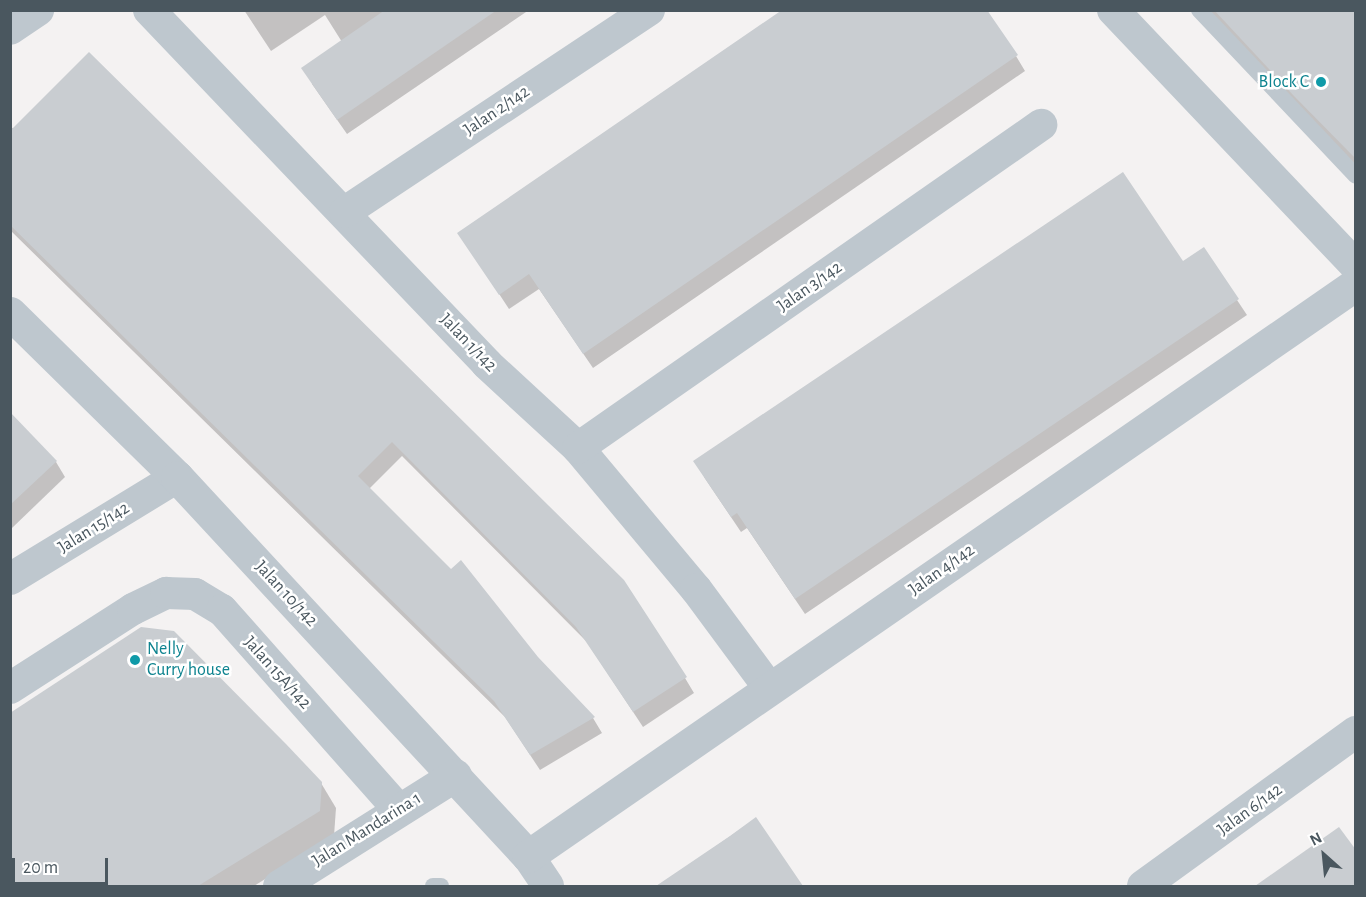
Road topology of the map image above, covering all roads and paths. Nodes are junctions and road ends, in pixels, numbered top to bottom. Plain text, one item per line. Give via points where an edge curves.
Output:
1 (38, 10) edge
2 (149, 10) edge
3 (649, 10) edge
4 (1113, 10) edge
5 (1199, 10) edge
6 (10, 29) edge
7 (1041, 125) dead end
8 (1356, 176) edge
9 (345, 212) junction
10 (1356, 267) edge
11 (1356, 284) edge
12 (10, 313) edge
13 (578, 448) junction
14 (177, 477) junction
15 (10, 579) edge
16 (10, 687) edge
17 (770, 689) junction
18 (1351, 743) edge
19 (455, 775) junction
20 (398, 809) junction
21 (528, 856) junction
22 (279, 886) edge
23 (433, 886) edge
24 (441, 886) edge
25 (548, 886) edge
26 (1143, 886) edge

1 - 6 street
2 - 9 street, Jalan 1/142
3 - 9 street, Jalan 2/142
4 - 10 street
5 - 8 lane
7 - 13 street, Jalan 3/142
9 - 13 street, Jalan 1/142 via 487,364
11 - 17 street, Jalan 4/142
12 - 14 street, Jalan 10/142
13 - 17 street, Jalan 1/142 via 696,589
14 - 15 street, Jalan 15/142
14 - 19 street, Jalan 10/142
16 - 20 street, Jalan 15A/142 via 133,609 166,593 195,594 222,610
17 - 21 street, Jalan 4/142
18 - 26 street, Jalan 6/142
19 - 20 street, Jalan Mandarina 1
19 - 21 street, Jalan 10/142
20 - 22 street, Jalan Mandarina 1
21 - 25 street, Jalan 10/142
23 - 24 lane

